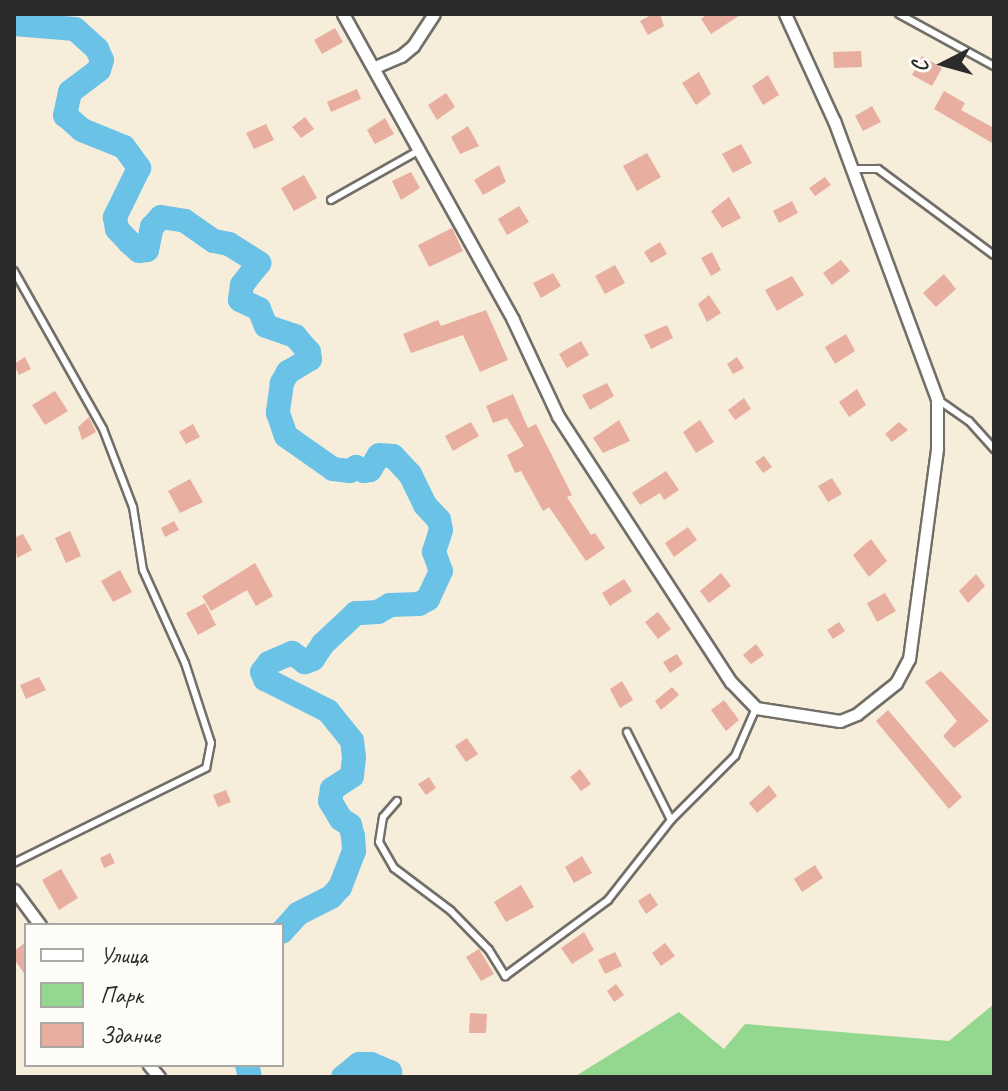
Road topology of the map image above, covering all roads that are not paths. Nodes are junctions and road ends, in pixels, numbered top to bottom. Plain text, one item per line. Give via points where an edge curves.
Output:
1 (343, 14) edge
2 (434, 14) edge
3 (785, 14) edge
4 (899, 14) edge
5 (994, 66) edge
6 (375, 67) junction
7 (420, 150) junction
8 (853, 169) junction
9 (331, 200) dead end
10 (994, 255) edge
11 (14, 271) edge
12 (937, 399) junction
13 (994, 449) edge
14 (756, 708) junction
15 (627, 732) dead end
16 (397, 801) dead end
17 (671, 820) junction
18 (14, 863) edge
19 (14, 890) edge
20 (39, 923) edge

1 - 6 street
2 - 6 street via 413,46
3 - 8 street
4 - 5 lane
6 - 7 street
7 - 9 lane
7 - 14 street via 513,320 558,416 731,682
8 - 10 lane via 878,169
8 - 12 street
11 - 18 lane via 103,429 133,507 143,570 185,663 211,743 206,768
12 - 13 lane via 969,421
12 - 14 street via 937,448 909,659 896,683 840,721
14 - 17 lane via 735,756
15 - 17 lane
16 - 17 lane via 383,817 379,842 394,868 451,911 489,950 505,976 608,900
19 - 20 street

